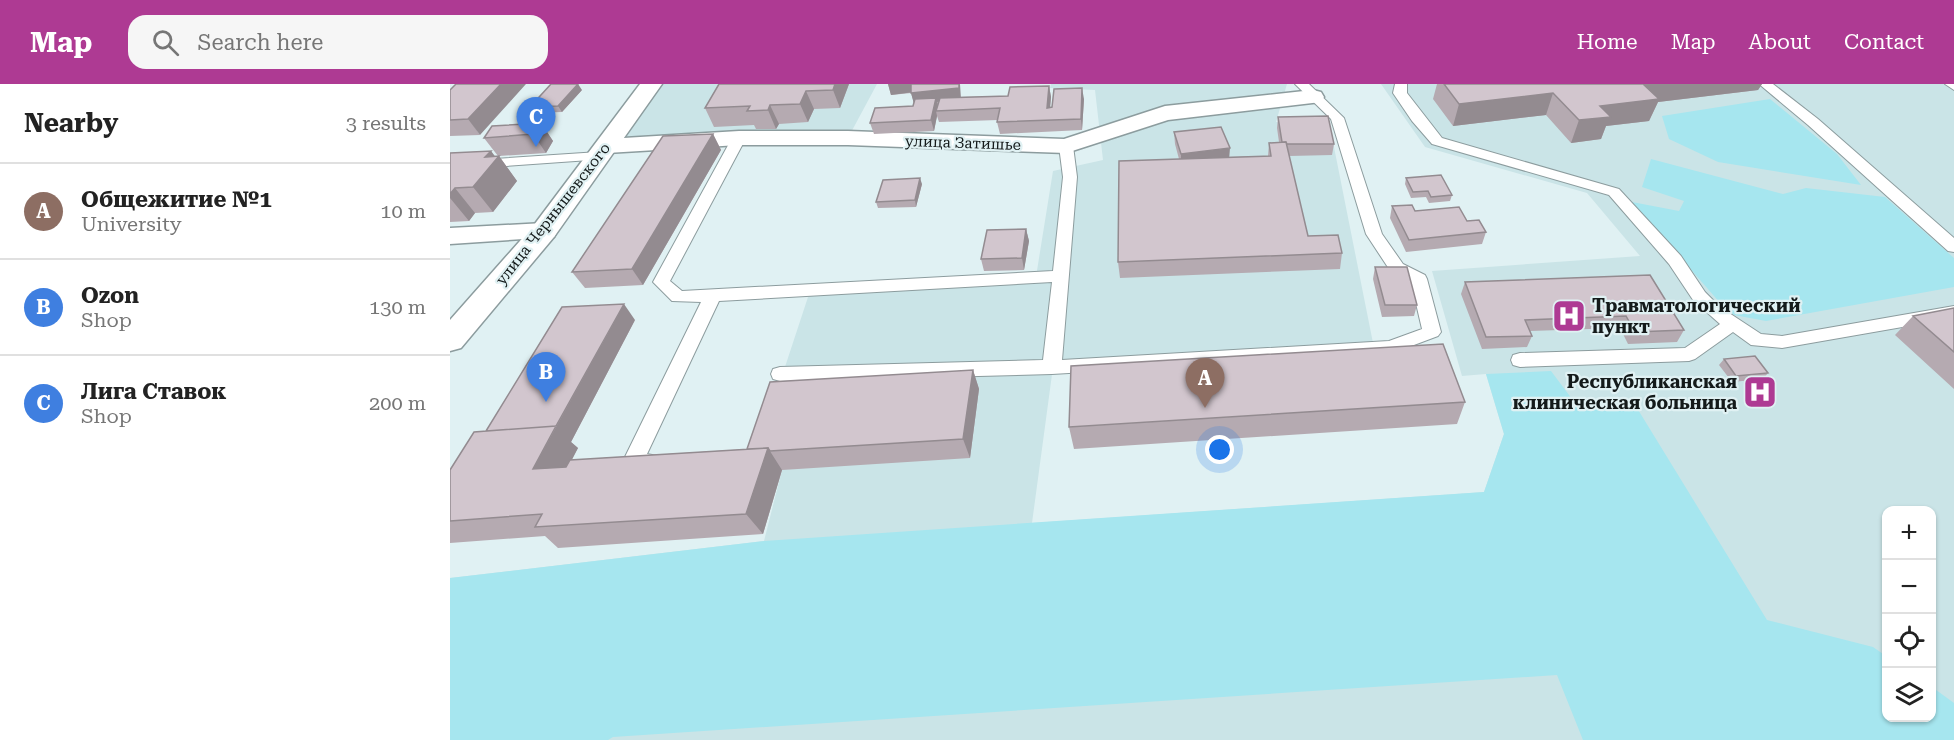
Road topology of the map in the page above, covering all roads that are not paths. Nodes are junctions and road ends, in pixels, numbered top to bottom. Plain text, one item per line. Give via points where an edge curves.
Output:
1 (651, 84) edge
2 (1401, 84) edge
3 (1765, 84) edge
4 (1307, 91) edge
5 (739, 138) junction
6 (1066, 146) junction
7 (603, 151) junction
8 (450, 165) edge
9 (544, 231) junction
10 (450, 236) edge
11 (1954, 247) edge
12 (1060, 276) junction
13 (713, 295) junction
14 (1954, 312) edge
15 (1731, 325) junction
16 (450, 340) edge
17 (1520, 360) dead end
18 (1053, 367) junction
19 (780, 374) dead end
20 (665, 460) edge

1 - 7 street, улица Чернышевского
2 - 15 lane via 1400,93 1437,141 1614,192 1675,261 1699,296
3 - 11 lane
4 - 6 street, улица Затишье via 1165,113
4 - 18 lane via 1337,118 1374,234 1398,268 1419,279 1432,332 1390,347
5 - 6 street, улица Затишье
5 - 7 street, улица Затишье
5 - 13 lane via 662,282 678,297
6 - 12 lane via 1070,177
7 - 8 lane
7 - 9 street, улица Чернышевского
9 - 10 street
9 - 16 street, улица Чернышевского
12 - 13 lane
12 - 18 lane
13 - 20 lane via 632,463
14 - 15 lane via 1782,342 1757,340
15 - 17 lane via 1689,354
18 - 19 lane

